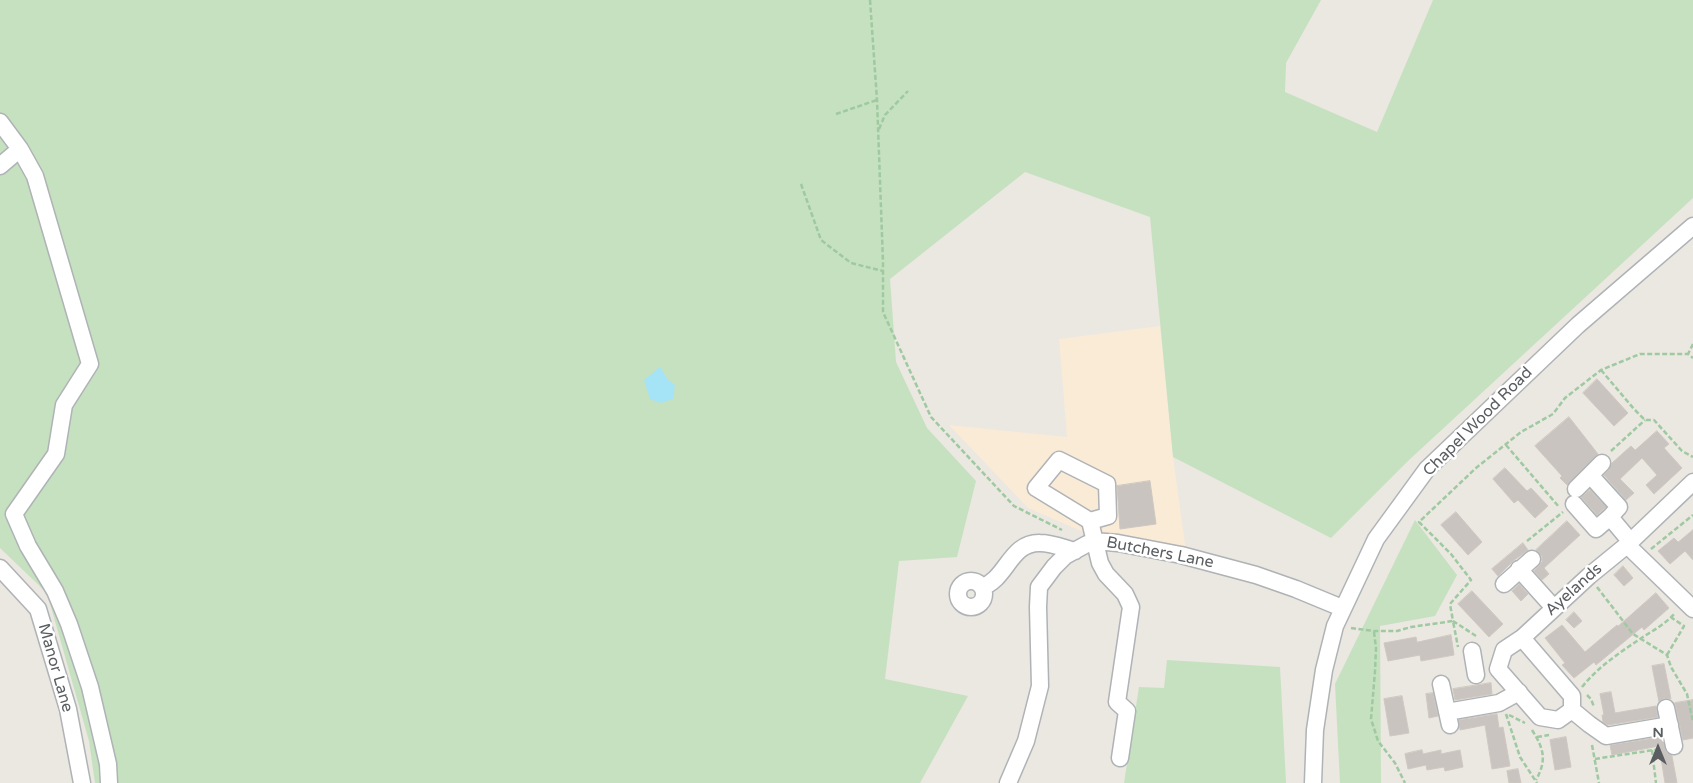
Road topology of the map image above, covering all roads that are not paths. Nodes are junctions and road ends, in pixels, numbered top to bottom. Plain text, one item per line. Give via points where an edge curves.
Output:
1 (0, 122) edge
2 (20, 149) junction
3 (0, 166) edge
4 (1693, 226) edge
5 (1693, 482) edge
6 (1610, 517) junction
7 (1090, 521) dead end
8 (1094, 541) junction
9 (1629, 543) junction
10 (1075, 551) junction
11 (0, 568) edge
12 (1504, 584) dead end
13 (982, 587) dead end
14 (1689, 606) edge
15 (1342, 608) junction
16 (1554, 608) junction
17 (1522, 638) junction
18 (1465, 651) road end
19 (1498, 669) junction
20 (1441, 684) dead end
21 (1519, 692) junction
22 (1572, 703) junction
23 (1666, 708) dead end
24 (1670, 725) junction
25 (1674, 746) road end
26 (1120, 758) dead end
27 (82, 783) edge
28 (109, 783) edge
29 (1008, 783) edge
30 (1313, 783) edge

1 - 2 street
2 - 3 street
2 - 28 street via 35,176 90,364 64,405 56,454 14,514 69,624 90,687 108,764
4 - 15 street, Chapel Wood Road via 1578,325 1427,469 1376,539
5 - 9 street, Ayelands
6 - 6 street via 1596,529 1571,502 1596,469 1619,507
6 - 9 street
7 - 8 street
8 - 10 street, Butchers Lane
8 - 15 street, Butchers Lane via 1181,555 1256,575
8 - 26 street via 1106,574 1125,594 1131,607 1118,702 1127,711
9 - 14 street
9 - 16 street, Ayelands
10 - 13 street via 1040,543 1025,546 1018,550 990,585
10 - 29 street, Butchers Lane via 1054,567 1039,587 1040,686 1026,741
11 - 27 street, Manor Lane via 38,609 68,709
12 - 16 street via 1526,564
15 - 30 street, Chapel Wood Road via 1324,670 1314,730
16 - 17 street, Ayelands
17 - 19 street, Ayelands via 1504,650
17 - 22 street
18 - 19 street via 1475,672
19 - 21 street
20 - 21 street via 1449,718 1499,703
21 - 22 street via 1540,717 1558,720
22 - 24 street via 1589,724 1606,736
23 - 24 street
24 - 25 street

